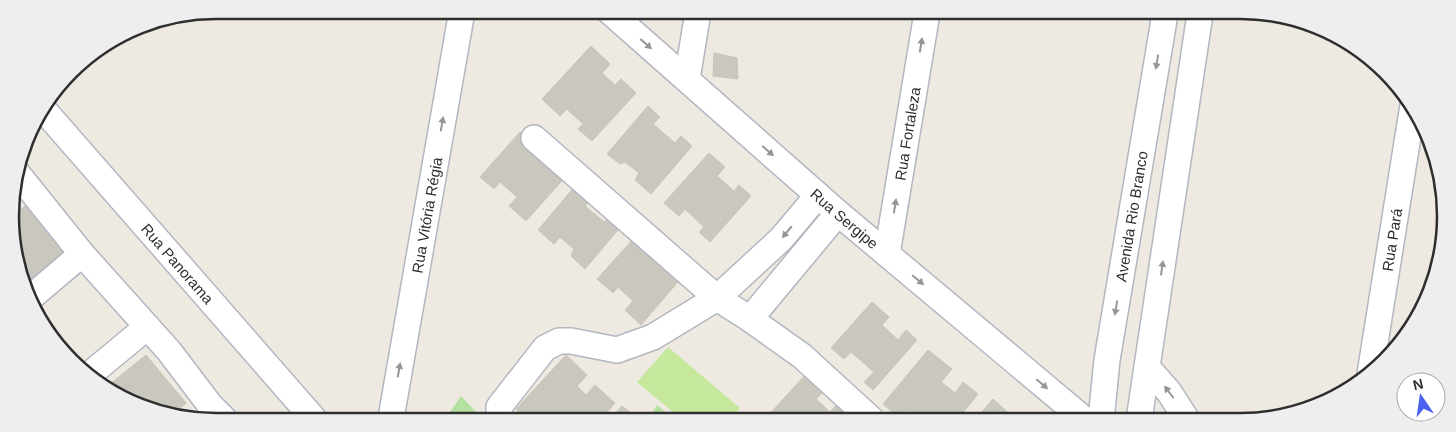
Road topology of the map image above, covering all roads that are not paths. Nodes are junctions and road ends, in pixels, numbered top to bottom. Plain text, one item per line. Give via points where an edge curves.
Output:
1 (461, 19) edge
2 (617, 19) edge
3 (697, 19) edge
4 (926, 19) edge
5 (1164, 19) edge
6 (1199, 19) edge
7 (687, 79) junction
8 (47, 114) edge
9 (1411, 117) edge
10 (534, 138) dead end
11 (22, 183) edge
12 (818, 195) junction
13 (838, 213) junction
14 (82, 254) junction
15 (887, 254) junction
16 (35, 294) edge
17 (717, 298) junction
18 (750, 319) junction
19 (148, 327) junction
20 (1372, 362) edge
21 (1147, 368) junction
22 (94, 371) edge
23 (208, 413) edge
24 (309, 413) edge
25 (392, 413) edge
26 (498, 413) edge
27 (863, 413) edge
28 (1077, 413) edge
29 (1103, 413) edge
30 (1138, 413) edge
31 (1182, 413) edge

25 -> 1 street, Rua Vitória Régia
2 -> 7 street, Rua Sergipe
3 - 7 street
15 -> 4 street, Rua Fortaleza
5 -> 29 street, Avenida Rio Branco via 1107,360
21 -> 6 street
7 -> 12 street, Rua Sergipe
8 - 24 street, Rua Panorama
9 - 20 street, Rua Pará
10 - 17 street
11 - 14 street
12 - 13 street, Rua Sergipe
12 -> 17 street via 781,239
13 - 15 street, Rua Sergipe
13 - 18 street
14 - 16 street
14 - 19 street
15 -> 28 street, Rua Sergipe
17 - 18 street
17 - 26 street via 653,337 617,350 558,341 545,348 499,407
18 - 27 street via 802,356
19 - 22 street
19 - 23 street via 169,351
21 - 30 street
31 -> 21 street via 1170,392

